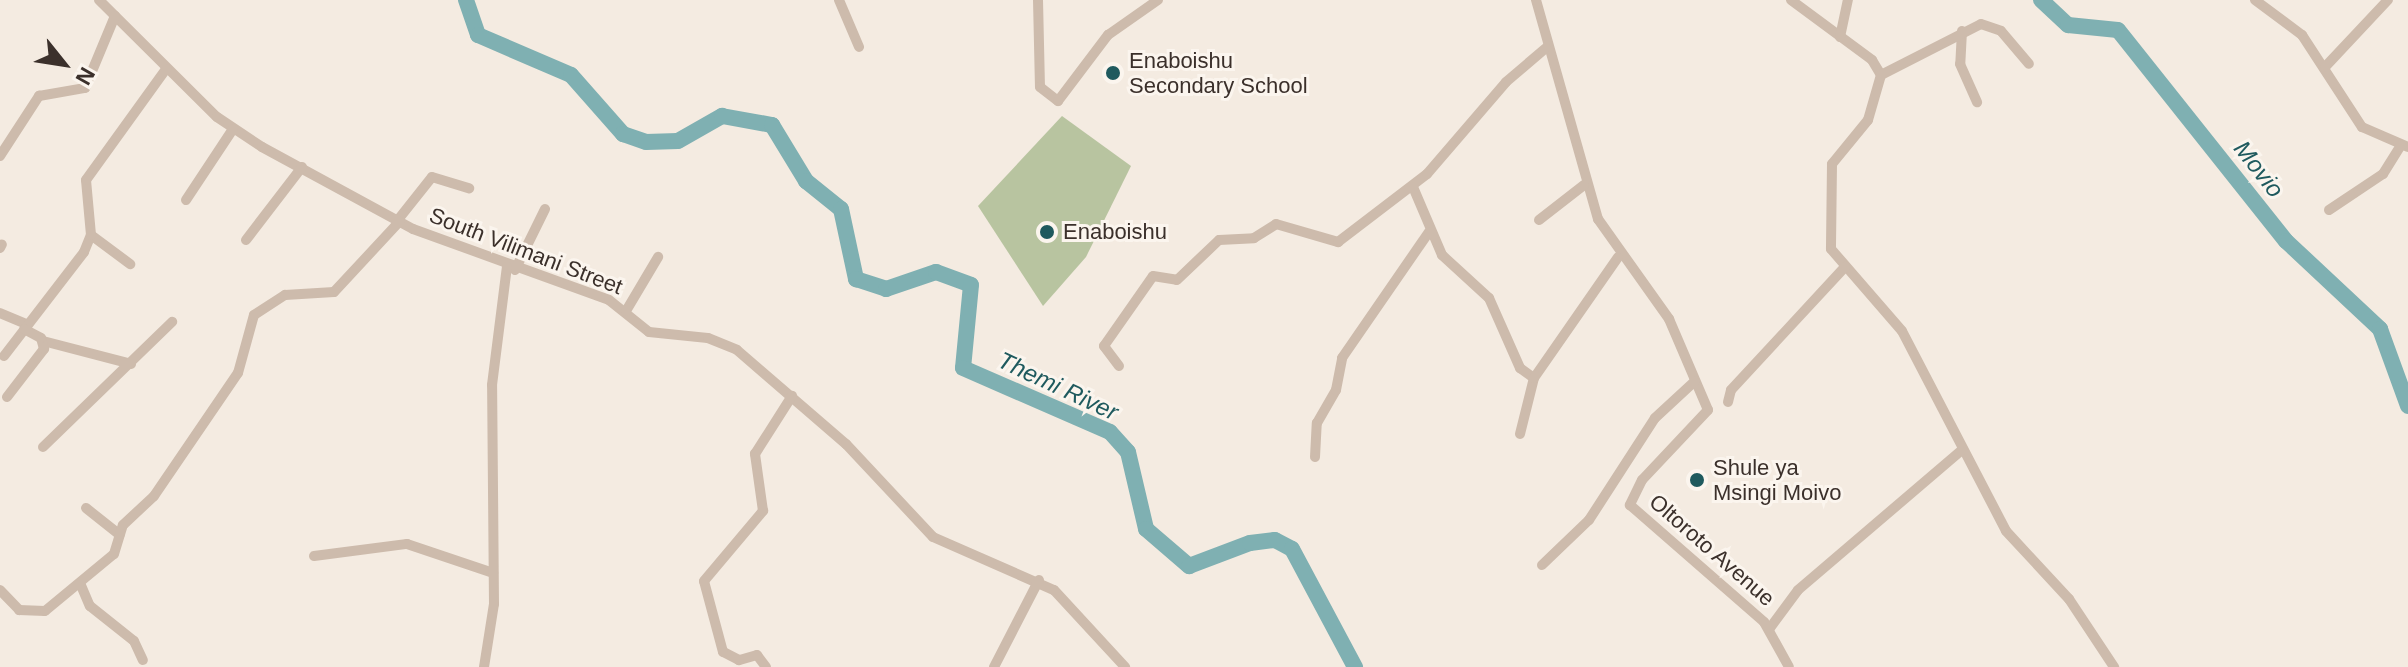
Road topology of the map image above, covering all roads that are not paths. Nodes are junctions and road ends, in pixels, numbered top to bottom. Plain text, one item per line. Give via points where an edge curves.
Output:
1 (99, 0) edge
2 (839, 0) edge
3 (1038, 0) edge
4 (1158, 0) edge
5 (1536, 0) edge
6 (1791, 0) edge
7 (1848, 0) edge
8 (2255, 0) edge
9 (2388, 0) edge
10 (115, 16) junction
11 (1962, 31) junction
12 (1840, 37) junction
13 (859, 47) dead end
14 (1546, 48) junction
15 (2029, 64) dead end
16 (2325, 67) junction
17 (166, 69) junction
18 (1881, 75) junction
19 (1977, 102) dead end
20 (233, 129) junction
21 (2405, 146) edge
22 (0, 156) edge
23 (302, 167) junction
24 (1584, 185) junction
25 (1413, 187) junction
26 (469, 188) dead end
27 (186, 200) dead end
28 (545, 209) dead end
29 (2329, 210) dead end
30 (1539, 220) dead end
31 (398, 222) junction
32 (1429, 232) junction
33 (91, 235) junction
34 (246, 240) dead end
35 (658, 257) dead end
36 (1618, 257) junction
37 (130, 264) dead end
38 (1845, 267) junction
39 (511, 269) junction
40 (626, 311) junction
41 (0, 313) edge
42 (172, 322) dead end
43 (26, 327) junction
44 (43, 341) junction
45 (4, 356) dead end
46 (131, 364) junction
47 (1119, 366) dead end
48 (1534, 378) junction
49 (1695, 381) junction
50 (792, 396) junction
51 (7, 397) dead end
52 (1728, 402) dead end
53 (1520, 434) dead end
54 (43, 447) dead end
55 (1961, 451) junction
56 (1315, 457) dead end
57 (86, 508) dead end
58 (120, 535) junction
59 (314, 556) dead end
60 (1542, 565) dead end
61 (493, 573) junction
62 (1039, 580) junction
63 (80, 583) junction
64 (0, 590) edge
65 (1770, 628) junction
66 (143, 660) dead end
67 (484, 667) edge
68 (766, 667) edge
69 (994, 667) edge
70 (1125, 667) edge
71 (1789, 667) edge
72 (2114, 667) edge

1 - 10 street, South Vilimani Street
2 - 13 street
3 - 4 street via 1040,87 1058,101 1108,35
5 - 14 street, Oltoroto Avenue
6 - 12 street
7 - 12 street
8 - 16 street via 2302,35
9 - 16 street
10 - 17 street, South Vilimani Street
10 - 22 street via 85,88 39,96
11 - 15 street via 1995,28
11 - 18 street
11 - 19 street via 1960,64
12 - 18 street
14 - 24 street, Oltoroto Avenue
14 - 25 street via 1506,82 1455,147
16 - 21 street via 2362,127
17 - 20 street, South Vilimani Street
17 - 33 street via 86,180
18 - 38 street via 1868,120 1838,153 1829,176 1828,239
20 - 23 street, South Vilimani Street
20 - 27 street
21 - 29 street via 2383,174
23 - 31 street, South Vilimani Street
23 - 34 street
24 - 30 street
24 - 36 street, Oltoroto Avenue
25 - 32 street
25 - 47 street via 1338,242 1276,224 1254,238 1219,240 1177,280 1153,276 1104,346
26 - 31 street via 432,177
28 - 39 street
31 - 39 street, South Vilimani Street
31 - 58 street via 334,292 285,295 254,315 238,373
32 - 48 street via 1448,263 1489,298 1520,368
32 - 56 street via 1342,358 1336,390 1317,423
33 - 37 street
33 - 43 street
35 - 40 street
36 - 48 street
36 - 49 street, Oltoroto Avenue via 1669,319
38 - 52 street via 1731,390
38 - 55 street via 1902,331
39 - 40 street, South Vilimani Street
39 - 61 street via 492,385
40 - 50 street, South Vilimani Street via 649,332 730,346
41 - 43 street
42 - 46 street
43 - 44 street
43 - 45 street
44 - 46 street
44 - 51 street via 30,375
46 - 54 street
48 - 53 street
49 - 60 street via 1655,418 1589,520
49 - 65 street, Oltoroto Avenue via 1707,415 1642,480 1630,505
50 - 62 street, South Vilimani Street via 933,537
50 - 68 street via 755,454 763,511 704,581 723,652 739,660 757,655
55 - 65 street via 1798,590
55 - 72 street via 2006,531 2069,599
57 - 58 street
58 - 63 street via 114,554
59 - 61 street via 407,544
61 - 67 street
62 - 69 street
62 - 70 street, South Vilimani Street
63 - 64 street via 57,604 32,613
63 - 66 street via 90,606 123,630
65 - 71 street, Oltoroto Avenue

